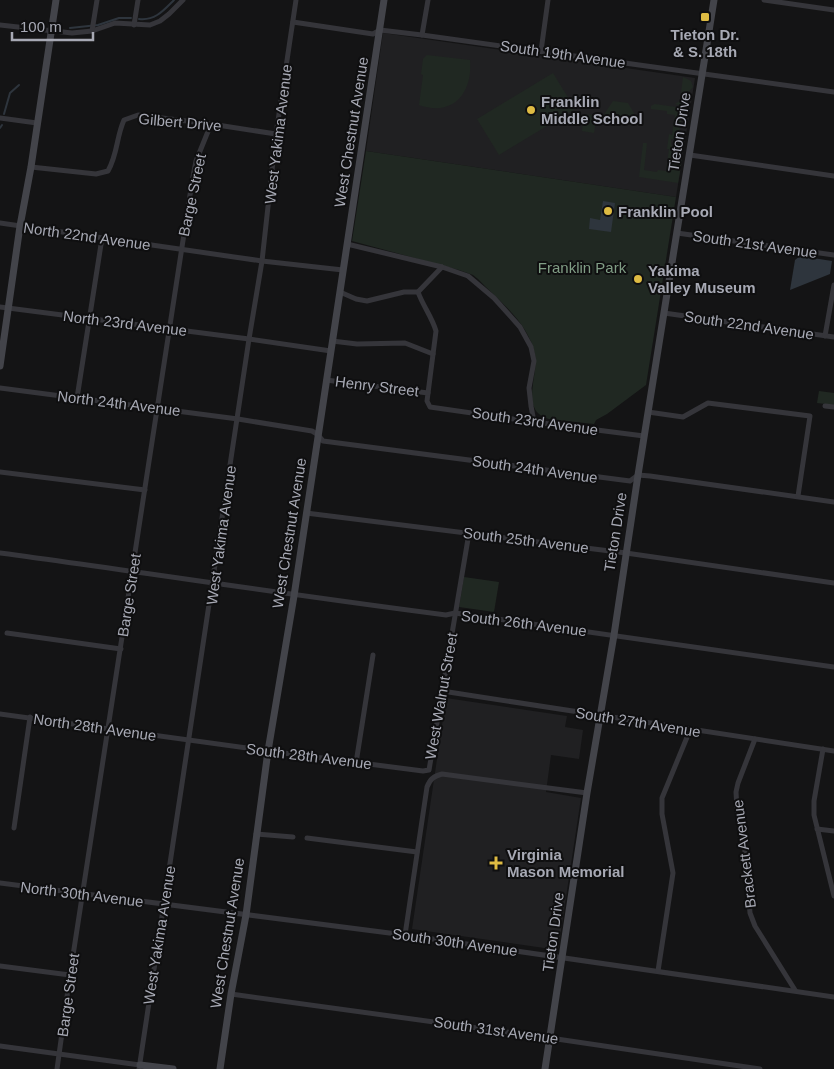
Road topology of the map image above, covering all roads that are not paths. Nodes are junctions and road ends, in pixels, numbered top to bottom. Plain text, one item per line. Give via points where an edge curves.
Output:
1 (56, 0) edge
2 (97, 0) edge
3 (138, 0) edge
4 (182, 0) edge
5 (296, 0) edge
6 (384, 0) edge
7 (428, 0) edge
8 (548, 0) edge
9 (714, 0) edge
10 (764, 0) edge
11 (834, 10) edge
12 (293, 22) junction
13 (0, 25) edge
14 (134, 25) junction
15 (93, 27) junction
16 (380, 30) junction
17 (51, 32) junction
18 (422, 35) junction
19 (541, 51) junction
20 (702, 75) junction
21 (834, 92) edge
22 (0, 118) edge
23 (37, 123) junction
24 (212, 124) junction
25 (276, 134) junction
26 (690, 155) junction
27 (32, 167) junction
28 (834, 176) edge
29 (0, 224) edge
30 (20, 226) junction
31 (677, 233) junction
32 (102, 238) junction
33 (348, 244) junction
34 (181, 250) junction
35 (834, 255) edge
36 (262, 261) junction
37 (442, 267) junction
38 (343, 270) junction
39 (834, 285) edge
40 (340, 292) junction
41 (418, 292) junction
42 (0, 307) edge
43 (9, 308) junction
44 (664, 313) junction
45 (90, 318) junction
46 (170, 329) junction
47 (825, 336) junction
48 (834, 337) edge
49 (249, 339) junction
50 (332, 341) junction
51 (330, 351) junction
52 (433, 354) junction
53 (0, 366) edge
54 (326, 380) junction
55 (0, 388) edge
56 (428, 393) junction
57 (78, 398) junction
58 (825, 406) dead end
59 (158, 408) junction
60 (834, 408) edge
61 (648, 412) junction
62 (238, 419) junction
63 (534, 422) junction
64 (317, 434) junction
65 (644, 436) junction
66 (0, 472) edge
67 (638, 475) junction
68 (145, 490) junction
69 (798, 496) junction
70 (834, 502) edge
71 (306, 513) junction
72 (469, 533) junction
73 (0, 553) edge
74 (626, 553) junction
75 (132, 571) junction
76 (834, 583) edge
77 (213, 584) junction
78 (294, 596) junction
79 (455, 613) junction
80 (8, 633) dead end
81 (614, 635) junction
82 (121, 649) junction
83 (373, 655) dead end
84 (834, 666) edge
85 (442, 691) junction
86 (0, 714) edge
87 (601, 716) junction
88 (30, 717) junction
89 (109, 728) junction
90 (690, 730) junction
91 (755, 739) junction
92 (190, 740) junction
93 (823, 749) junction
94 (268, 751) junction
95 (834, 751) edge
96 (356, 763) junction
97 (428, 770) joint
98 (587, 793) junction
99 (14, 828) dead end
100 (817, 828) junction
101 (834, 831) edge
102 (256, 834) junction
103 (293, 837) dead end
104 (306, 838) dead end
105 (417, 852) junction
106 (0, 883) edge
107 (84, 895) junction
108 (834, 896) edge
109 (164, 904) junction
110 (246, 914) junction
111 (405, 935) junction
112 (563, 958) junction
113 (0, 966) edge
114 (658, 971) junction
115 (70, 975) junction
116 (795, 990) junction
117 (231, 994) junction
118 (834, 997) edge
119 (550, 1038) junction
120 (0, 1046) edge
121 (59, 1054) junction
122 (139, 1067) edge
123 (58, 1069) edge
124 (173, 1069) edge
125 (220, 1069) edge
126 (545, 1069) edge
127 (760, 1069) edge

1 - 17 main road
2 - 15 street
3 - 14 street
4 - 14 street via 160,21
5 - 12 street, West Yakima Avenue
6 - 16 main road, West Chestnut Avenue
7 - 18 street
8 - 19 street
9 - 20 main road, Tieton Drive
10 - 11 street
12 - 16 street, South 19th Avenue via 373,34
12 - 25 street, West Yakima Avenue
13 - 17 street
14 - 15 street via 114,23
15 - 17 street via 72,33
16 - 18 street, South 19th Avenue
16 - 33 main road, West Chestnut Avenue
17 - 23 main road
18 - 19 street, South 19th Avenue
19 - 20 street, South 19th Avenue
20 - 21 street, South 19th Avenue
20 - 26 main road, Tieton Drive
22 - 23 street
23 - 27 main road
24 - 25 street, Gilbert Drive
24 - 27 street, Gilbert Drive via 138,115 124,120 108,171 96,174
24 - 34 street, Barge Street via 196,161
25 - 36 street, West Yakima Avenue
26 - 28 street
26 - 31 main road, Tieton Drive
27 - 30 main road
29 - 30 street, North 22nd Avenue
30 - 32 street, North 22nd Avenue
30 - 43 main road
31 - 35 street, South 21st Avenue
31 - 44 main road, Tieton Drive
32 - 34 street, North 22nd Avenue
32 - 45 street
33 - 37 street
33 - 38 main road, West Chestnut Avenue
34 - 36 street, North 22nd Avenue
34 - 46 street, Barge Street
36 - 38 street
36 - 49 street, West Yakima Avenue
37 - 41 street
37 - 63 street via 468,276 520,327 531,347 534,361 529,388
38 - 40 main road, West Chestnut Avenue
39 - 47 street
40 - 41 street via 368,301
40 - 50 main road, West Chestnut Avenue
41 - 52 street via 436,331
42 - 43 street, North 23rd Avenue
43 - 45 street, North 23rd Avenue
43 - 53 main road
44 - 47 street, South 22nd Avenue
44 - 61 main road, Tieton Drive
45 - 46 street, North 23rd Avenue
45 - 57 street
46 - 49 street, North 23rd Avenue
46 - 59 street, Barge Street
47 - 48 street, South 22nd Avenue
49 - 51 street
49 - 62 street, West Yakima Avenue
50 - 51 main road, West Chestnut Avenue
50 - 52 street via 405,343
51 - 54 main road, West Chestnut Avenue
52 - 56 street
54 - 56 street, Henry Street
54 - 64 main road, West Chestnut Avenue
55 - 57 street, North 24th Avenue
56 - 63 street, South 23rd Avenue via 427,404 430,406
57 - 59 street, North 24th Avenue
58 - 60 street
59 - 62 street, North 24th Avenue
59 - 68 street, Barge Street
61 - 65 main road, Tieton Drive
61 - 69 street via 683,417 708,403 810,416
62 - 64 street, South 24th Avenue
62 - 77 street, West Yakima Avenue
63 - 65 street, South 23rd Avenue
64 - 67 street, South 24th Avenue via 323,441 630,482
64 - 71 main road, West Chestnut Avenue
65 - 67 main road, Tieton Drive
66 - 68 street
67 - 69 street, South 24th Avenue
67 - 74 main road, Tieton Drive
68 - 75 street, Barge Street
69 - 70 street, South 24th Avenue
71 - 72 street, South 25th Avenue
71 - 78 main road, West Chestnut Avenue
72 - 74 street, South 25th Avenue
72 - 79 street, West Walnut Street
73 - 75 street, South 26th Avenue
74 - 76 street, South 25th Avenue
74 - 81 main road, Tieton Drive
75 - 77 street, South 26th Avenue
75 - 82 street, Barge Street
77 - 78 street, South 26th Avenue
77 - 92 street, West Yakima Avenue
78 - 79 street, South 26th Avenue via 446,615
78 - 94 main road, West Chestnut Avenue
79 - 81 street, South 26th Avenue
79 - 85 street, West Walnut Street
80 - 82 street
81 - 84 street, South 26th Avenue
81 - 87 main road, Tieton Drive
82 - 89 street, Barge Street
83 - 96 street
85 - 87 street, South 27th Avenue
85 - 97 street, West Walnut Street
86 - 88 street, North 28th Avenue
87 - 90 street, South 27th Avenue
87 - 98 main road, Tieton Drive
88 - 89 street, North 28th Avenue
88 - 99 street
89 - 92 street, North 28th Avenue
89 - 107 street, Barge Street
90 - 91 street, South 27th Avenue
90 - 114 street via 662,798 673,873
91 - 93 street, South 27th Avenue
91 - 116 street, Brackett Avenue via 736,792 736,809 744,839 750,913
92 - 94 street, South 28th Avenue
92 - 109 street, West Yakima Avenue
93 - 95 street, South 27th Avenue
93 - 100 street via 814,801
94 - 96 street, South 28th Avenue
94 - 102 main road, West Chestnut Avenue
96 - 97 street, South 28th Avenue
98 - 105 street, West Walnut Street via 442,774 433,778 426,788
98 - 112 main road, Tieton Drive
100 - 101 street
100 - 108 street
102 - 103 street
102 - 110 main road, West Chestnut Avenue
104 - 105 street
105 - 111 street, West Walnut Street
106 - 107 street, North 30th Avenue
107 - 109 street, North 30th Avenue
107 - 115 street, Barge Street
109 - 110 street, South 30th Avenue
109 - 122 street, West Yakima Avenue
110 - 111 street, South 30th Avenue
110 - 117 main road, West Chestnut Avenue
111 - 112 street, South 30th Avenue
112 - 114 street, South 30th Avenue
112 - 119 main road, Tieton Drive
113 - 115 street
114 - 116 street, South 30th Avenue
115 - 121 street, Barge Street
116 - 118 street, South 30th Avenue
117 - 119 street, South 31st Avenue
117 - 125 main road, West Chestnut Avenue
119 - 126 main road, Tieton Drive
119 - 127 street, South 31st Avenue
120 - 121 street
121 - 122 street
121 - 123 street, Barge Street
122 - 124 main road

